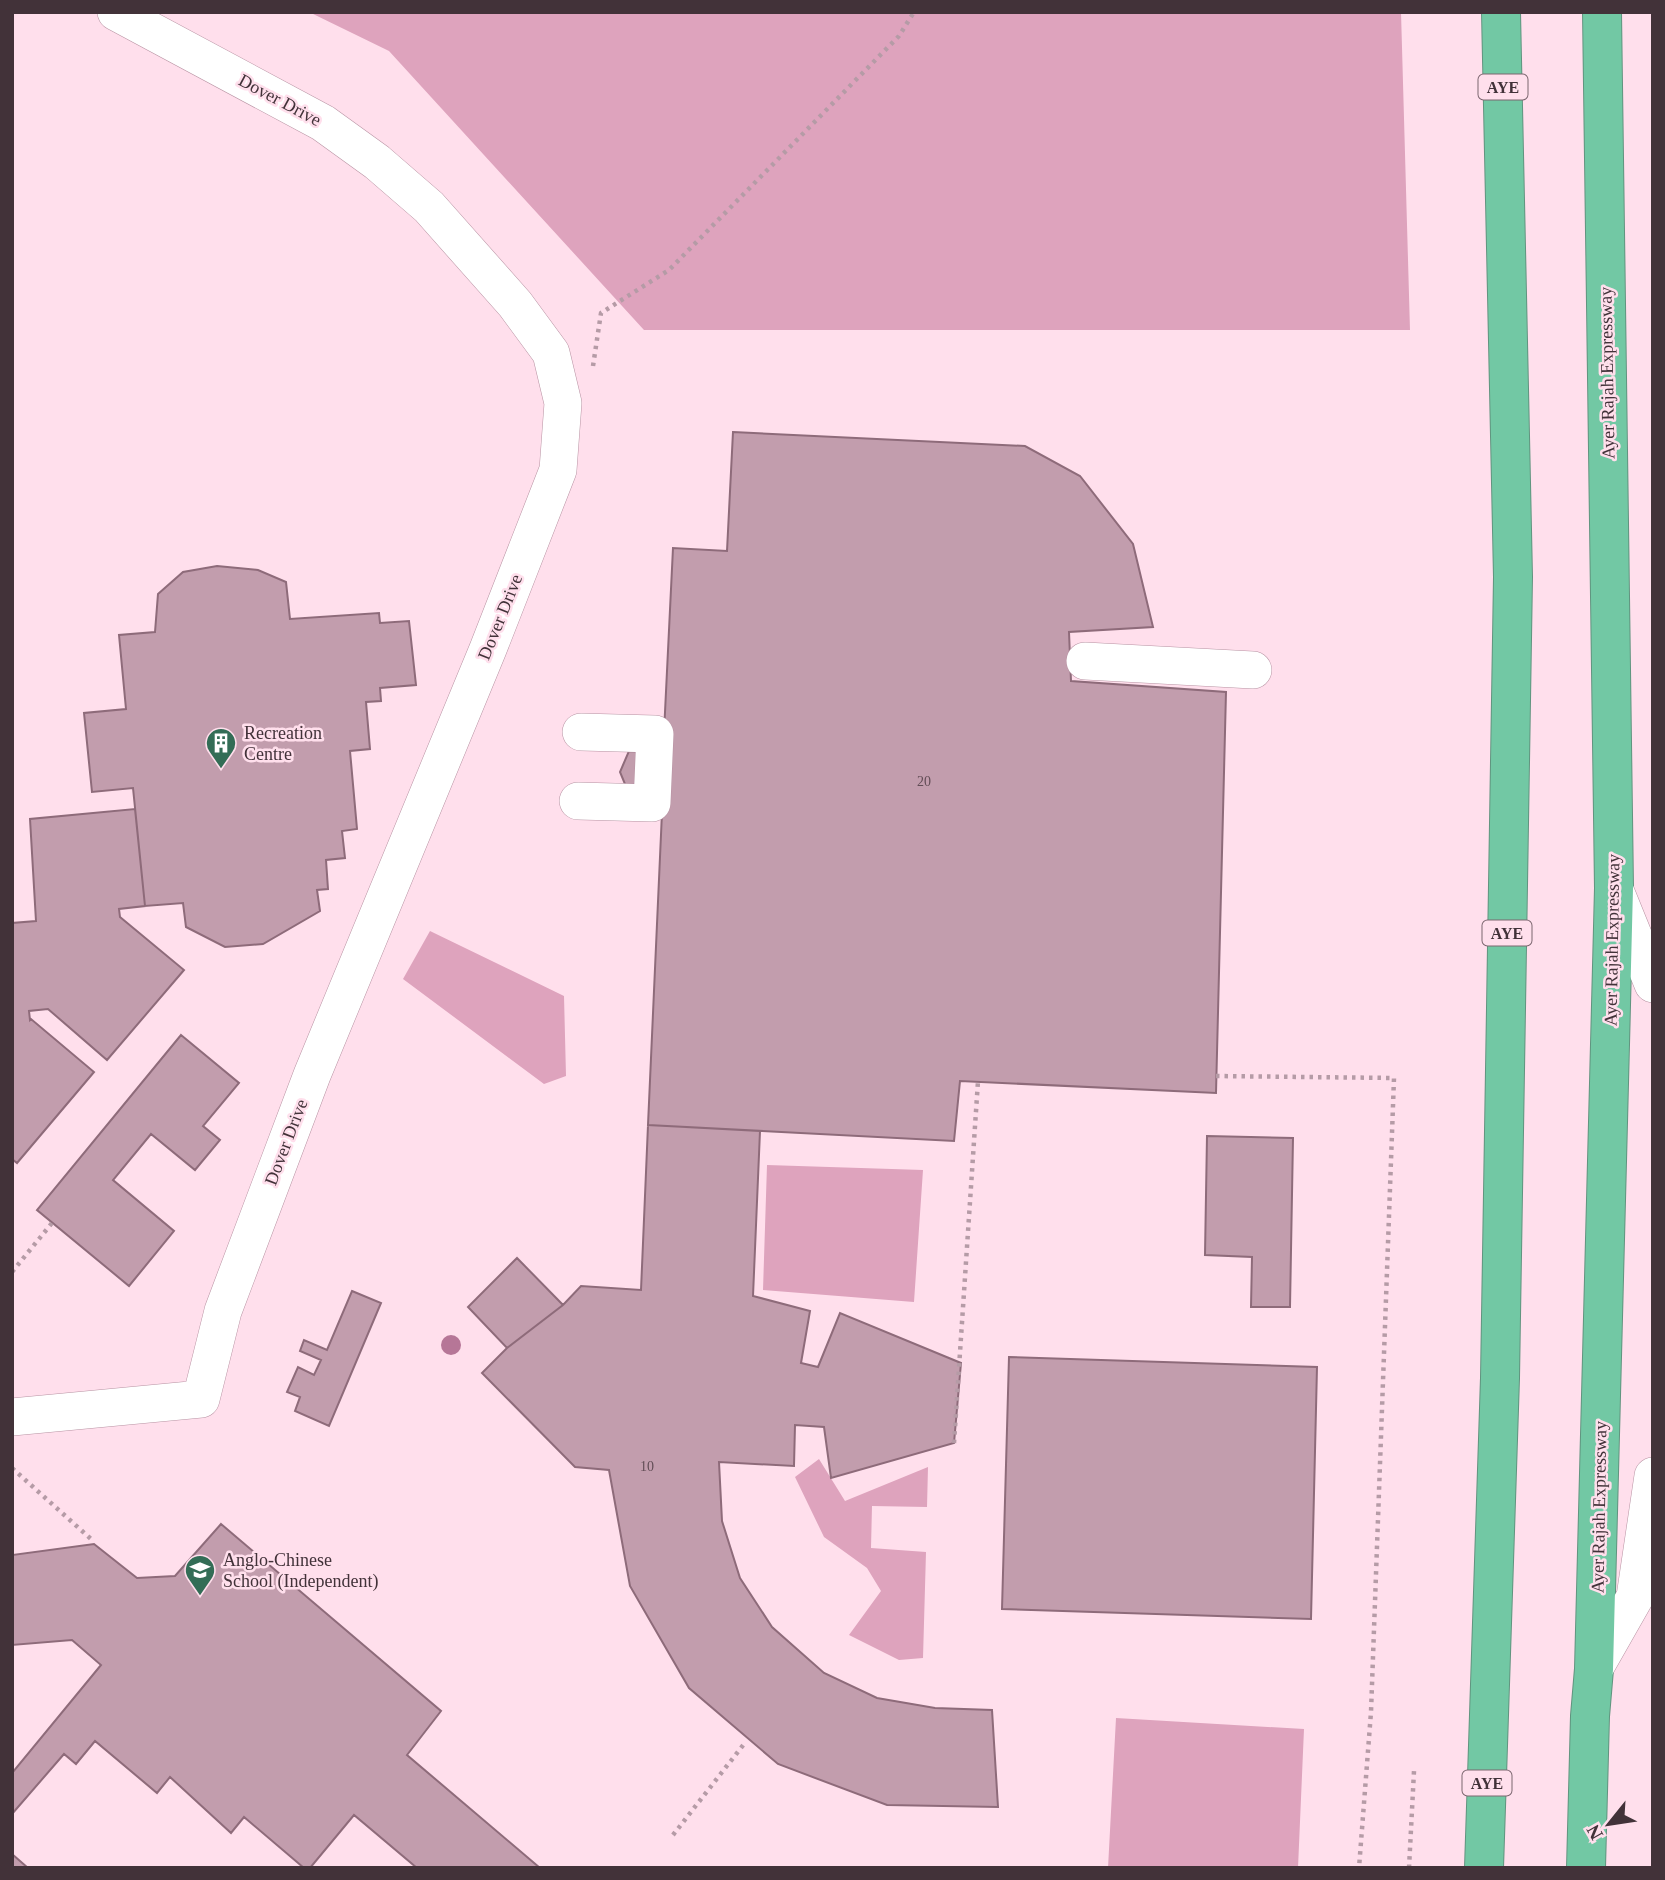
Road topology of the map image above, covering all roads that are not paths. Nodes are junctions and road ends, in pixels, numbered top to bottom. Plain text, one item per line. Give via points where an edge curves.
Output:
1 (116, 12) edge
2 (1501, 12) edge
3 (1602, 12) edge
4 (1084, 661) dead end
5 (1253, 670) dead end
6 (581, 732) dead end
7 (578, 801) dead end
8 (1614, 888) junction
9 (1653, 984) edge
10 (12, 1417) edge
11 (1653, 1476) edge
12 (1594, 1669) junction
13 (1484, 1868) edge
14 (1586, 1868) edge

1 - 10 lane, Dover Drive via 323,122 429,207 515,304 551,353 563,403 558,470 307,1086 223,1311 201,1399
2 - 13 highway, AYE via 1513,577 1500,1364
3 - 8 highway, Ayer Rajah Expressway
4 - 5 lane
6 - 7 lane via 655,734 652,803
8 - 9 lane
8 - 12 highway, Ayer Rajah Expressway
11 - 12 lane via 1635,1597
12 - 14 highway, Ayer Rajah Expressway

